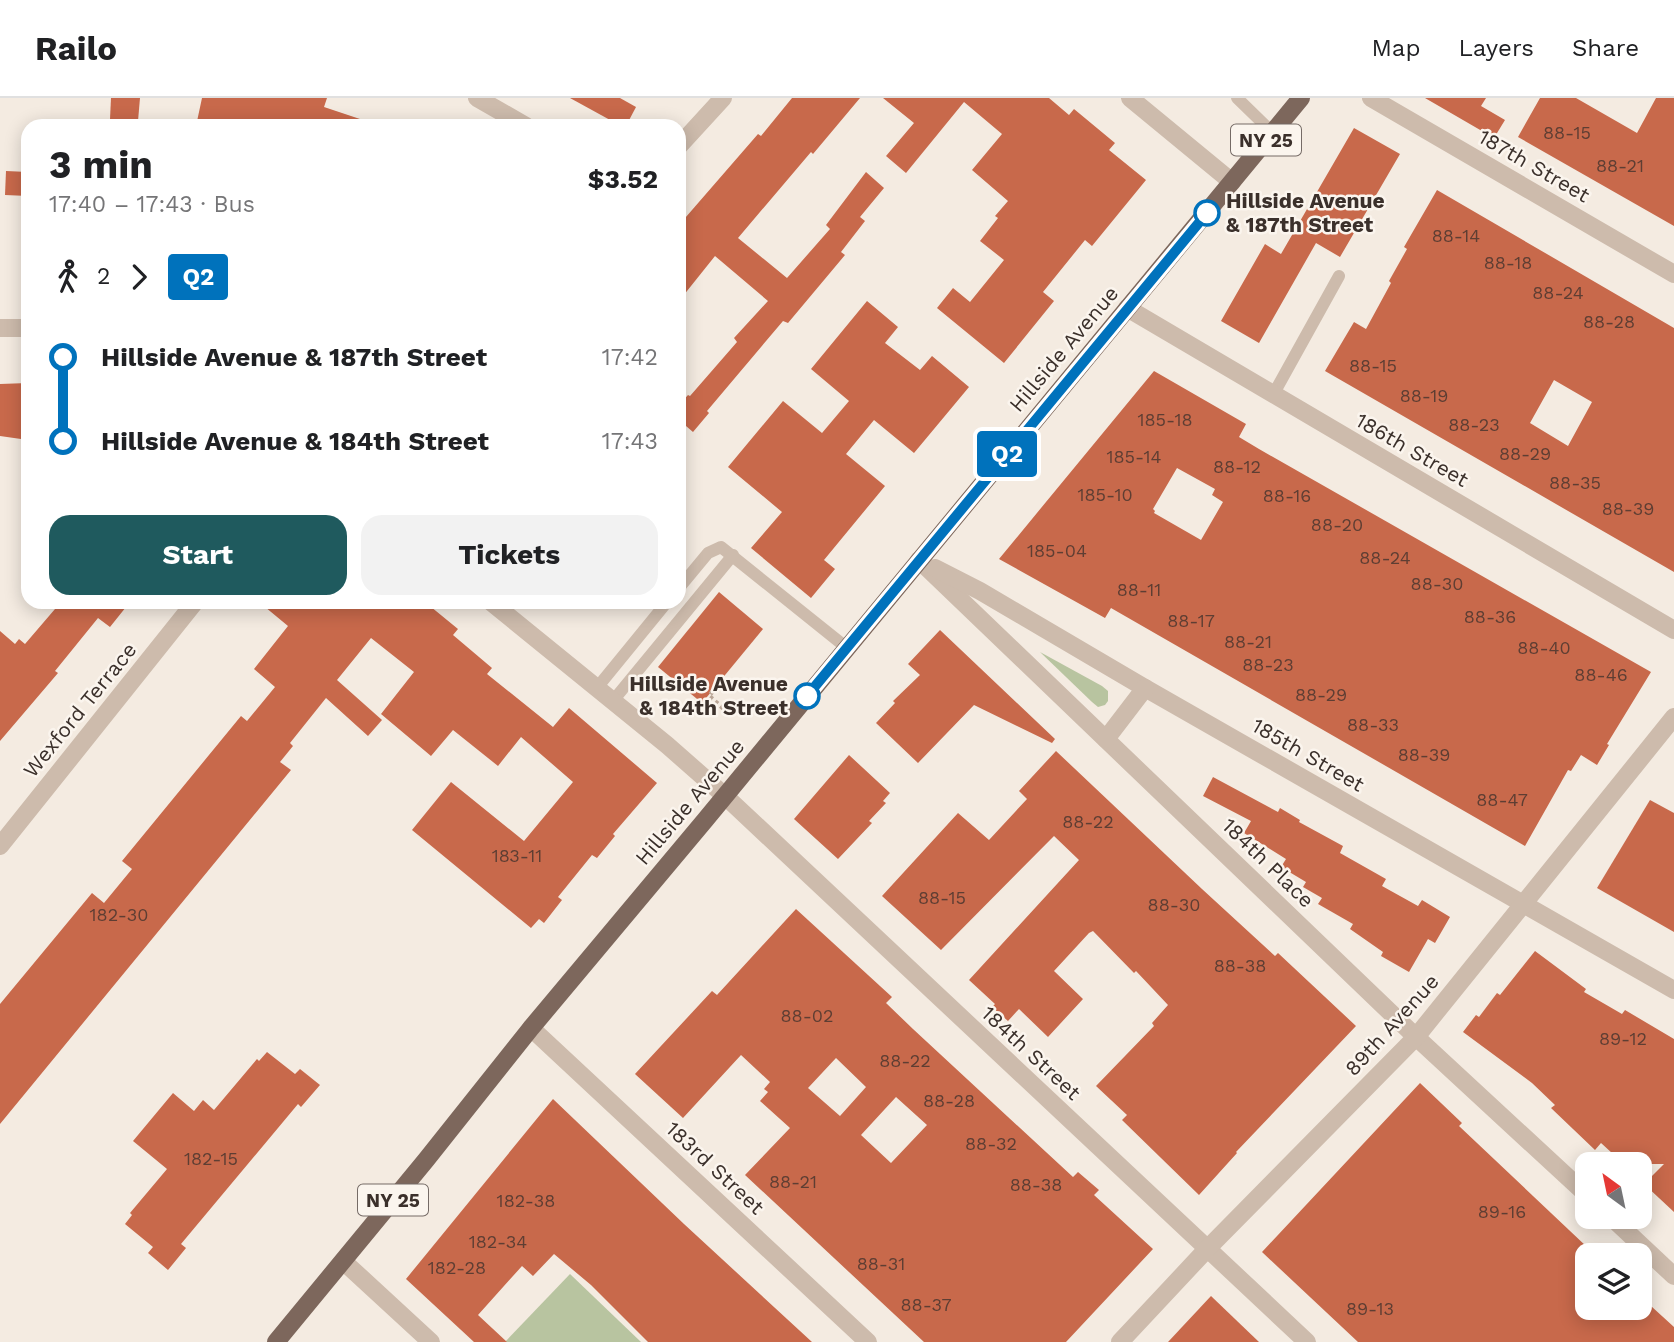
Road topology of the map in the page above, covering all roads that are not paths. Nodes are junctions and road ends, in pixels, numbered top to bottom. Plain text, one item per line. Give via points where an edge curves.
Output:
1 (477, 98) edge
2 (723, 98) edge
3 (1130, 98) edge
4 (1237, 98) edge
5 (1301, 98) edge
6 (1371, 98) edge
7 (514, 119) edge
8 (1273, 133) junction
9 (686, 138) edge
10 (1232, 182) junction
11 (1674, 274) edge
12 (1339, 276) dead end
13 (1127, 309) junction
14 (0, 328) edge
15 (21, 328) edge
16 (1273, 394) junction
17 (733, 555) junction
18 (919, 560) junction
19 (686, 580) edge
20 (189, 609) edge
21 (499, 609) edge
22 (661, 609) edge
23 (1674, 630) edge
24 (847, 648) junction
25 (1145, 688) junction
26 (596, 689) junction
27 (612, 702) junction
28 (1674, 717) edge
29 (1106, 739) junction
30 (725, 796) junction
31 (0, 846) edge
32 (1525, 904) junction
33 (1674, 990) edge
34 (531, 1028) junction
35 (1416, 1037) junction
36 (1575, 1184) edge
37 (1624, 1229) edge
38 (1207, 1249) junction
39 (343, 1261) junction
40 (1674, 1276) edge
41 (276, 1342) edge
42 (431, 1342) edge
43 (868, 1342) edge
44 (1120, 1342) edge
45 (1307, 1342) edge

1 - 7 street
2 - 9 street
3 - 10 street
4 - 8 lane
5 - 8 main road, Hillside Avenue / NY 25
6 - 11 street, 187th Street
8 - 10 main road, Hillside Avenue / NY 25
10 - 13 main road, Hillside Avenue / NY 25
12 - 16 lane
13 - 16 street, 186th Street
13 - 18 main road, Hillside Avenue / NY 25
14 - 15 street
16 - 23 street, 186th Street
17 - 19 lane via 721,547 708,553
17 - 24 lane
17 - 27 lane
18 - 24 main road, Hillside Avenue / NY 25
18 - 25 street, 185th Street
18 - 29 street, 184th Place
20 - 31 street, Wexford Terrace
21 - 26 street, 184th Street
22 - 26 lane
24 - 30 main road, Hillside Avenue / NY 25
25 - 29 street
25 - 32 street, 185th Street
26 - 27 street, 184th Street
27 - 30 street, 184th Street
28 - 32 street, 89th Avenue
29 - 35 street, 184th Place
30 - 34 main road, Hillside Avenue / NY 25
30 - 38 street, 184th Street
32 - 33 street, 185th Street
32 - 35 street, 89th Avenue
34 - 39 main road, Hillside Avenue / NY 25
34 - 43 street, 183rd Street
35 - 36 street, 184th Place
35 - 38 street, 89th Avenue
37 - 40 street
38 - 44 street, 89th Avenue
38 - 45 street, 184th Street
39 - 41 main road, Hillside Avenue / NY 25
39 - 42 street

